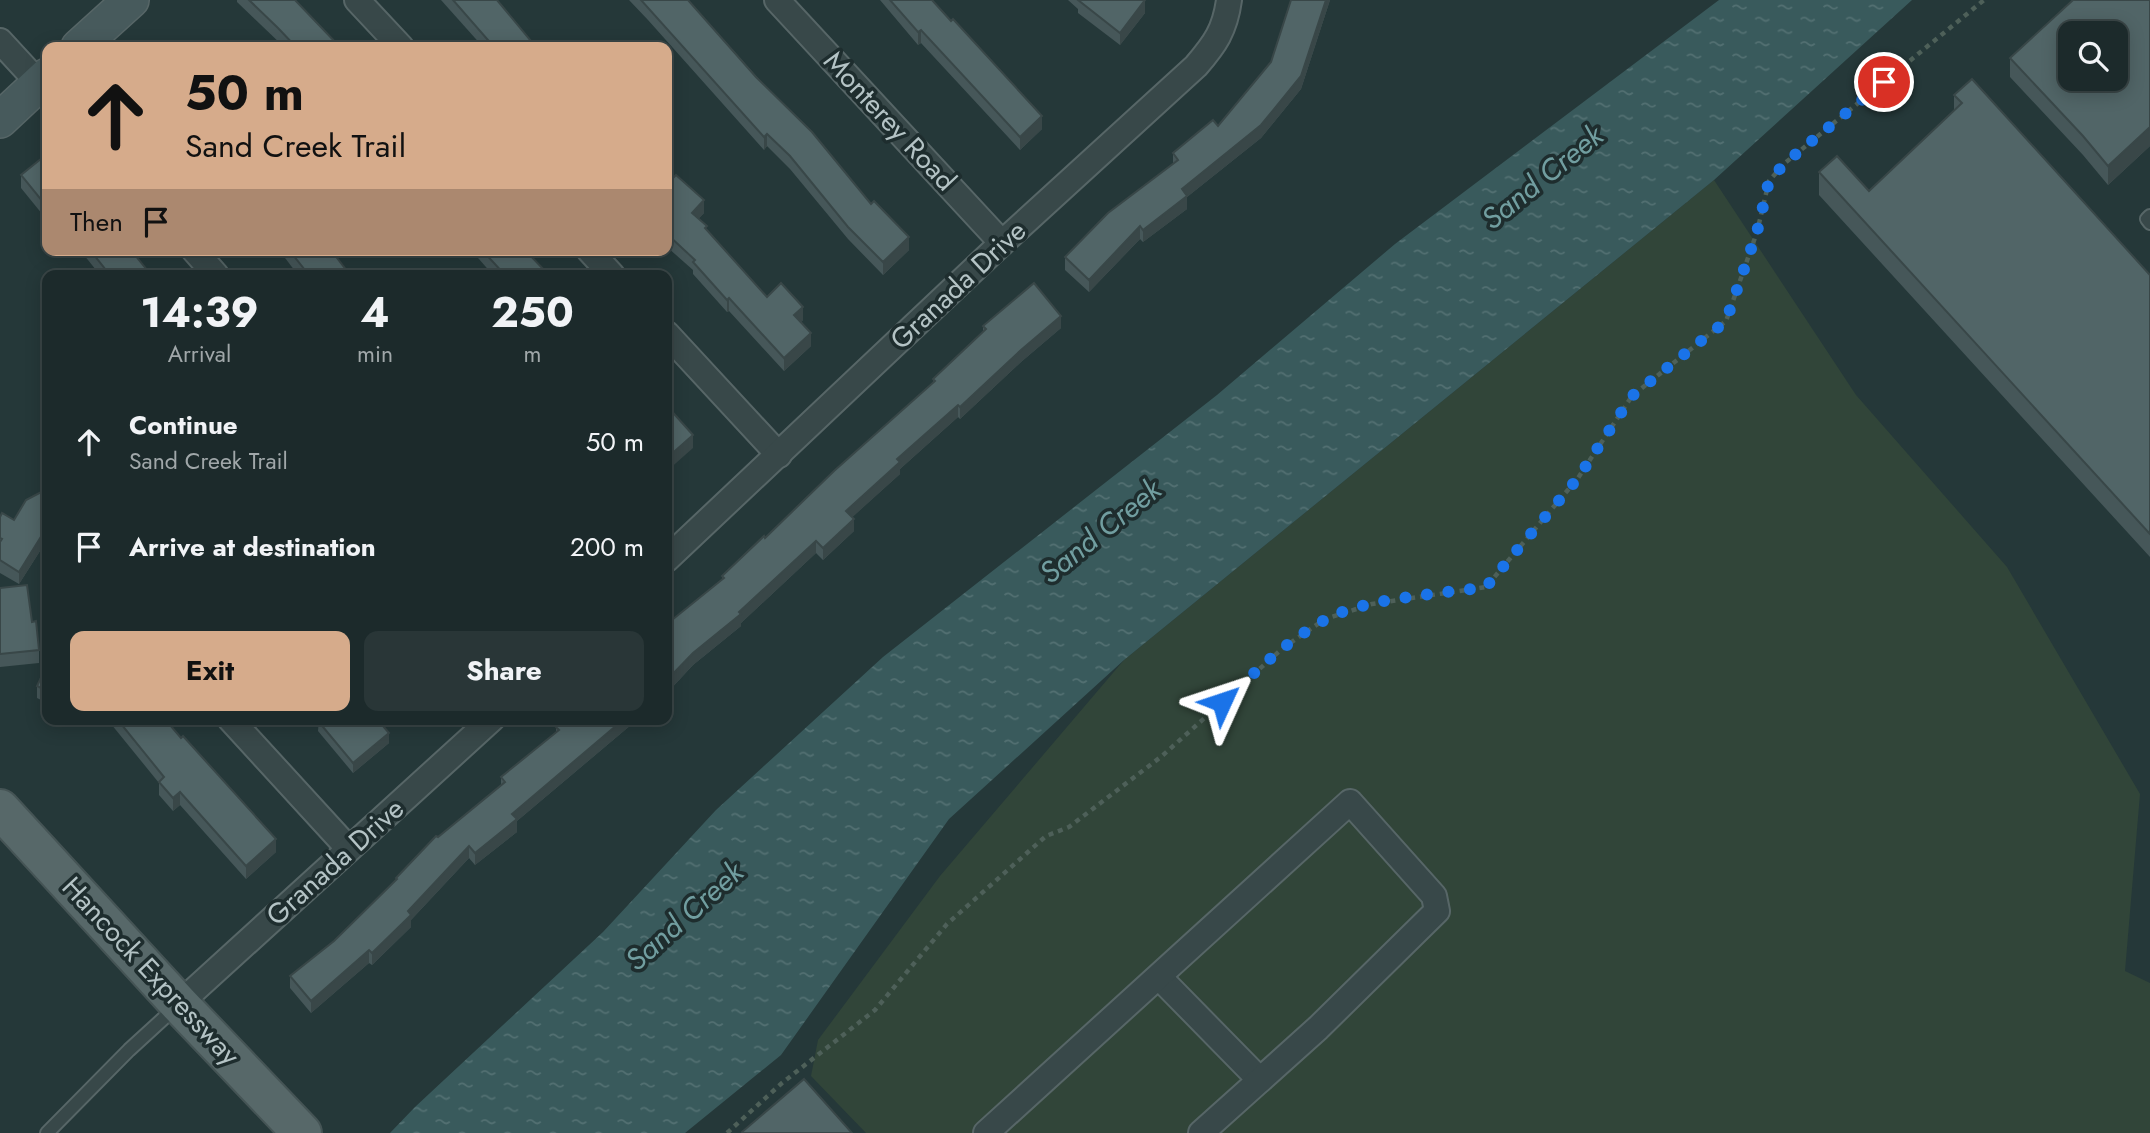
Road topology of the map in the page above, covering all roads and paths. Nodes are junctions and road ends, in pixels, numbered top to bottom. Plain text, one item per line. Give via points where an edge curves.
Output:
1 (131, 0) edge
2 (357, 0) edge
3 (777, 0) edge
4 (1229, 0) edge
5 (1984, 0) edge
6 (0, 41) edge
7 (85, 42) edge
8 (396, 42) edge
9 (42, 81) edge
10 (42, 86) edge
11 (0, 120) edge
12 (2150, 216) edge
13 (2150, 223) edge
14 (1002, 243) junction
15 (199, 256) edge
16 (595, 256) edge
17 (212, 270) edge
18 (607, 270) edge
19 (672, 339) edge
20 (779, 455) junction
21 (672, 554) edge
22 (235, 725) edge
23 (485, 725) edge
24 (0, 809) edge
25 (349, 849) junction
26 (1159, 977) junction
27 (179, 1004) junction
28 (1260, 1080) junction
29 (294, 1124) edge
30 (47, 1133) edge
31 (727, 1133) edge
32 (986, 1133) edge
33 (1201, 1133) edge

1 - 7 main road
2 - 8 street
3 - 14 street, Monterey Road
4 - 14 street, Granada Drive via 1215,44 1196,66
5 - 31 path via 1769,181 1757,232 1726,321 1632,396 1578,478 1486,587 1372,604 1325,619 1283,648 1162,756 1069,827 1046,836 947,924 875,1010
6 - 9 street
10 - 11 main road
12 - 13 lane
14 - 20 street, Granada Drive
15 - 17 street
16 - 18 street
19 - 20 street
20 - 21 street, Granada Drive
22 - 25 street
23 - 25 street, Granada Drive
24 - 27 main road, Hancock Expressway
25 - 27 street, Granada Drive
26 - 28 street
26 - 28 street via 1350,802 1434,896 1437,911
26 - 32 street
27 - 29 main road, Hancock Expressway
27 - 30 lane
28 - 33 street

